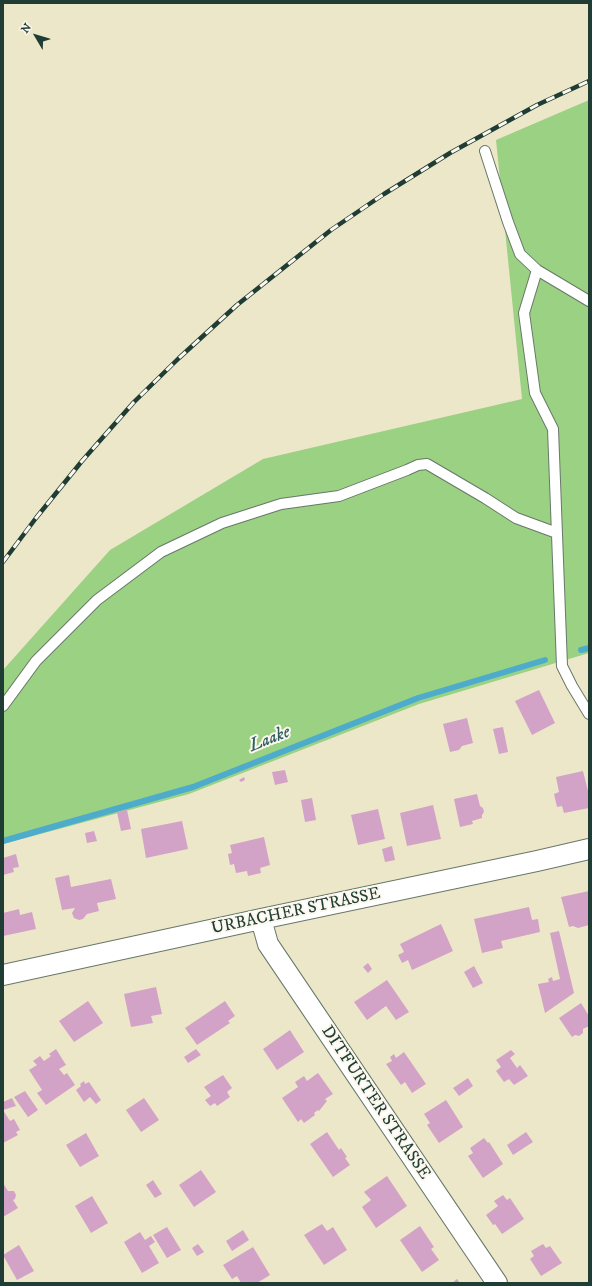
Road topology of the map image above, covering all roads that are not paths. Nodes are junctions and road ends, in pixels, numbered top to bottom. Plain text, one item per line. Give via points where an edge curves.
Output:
1 (485, 151) dead end
2 (537, 270) junction
3 (589, 301) edge
4 (557, 533) junction
5 (3, 706) edge
6 (589, 714) edge
7 (589, 849) edge
8 (261, 919) junction
9 (3, 975) edge
10 (497, 1283) edge

1 - 2 lane via 520,254
2 - 3 lane
2 - 4 lane via 524,313 535,393 553,429
4 - 5 lane via 516,518 427,464 418,465 339,496 281,504 222,523 161,552 97,600 36,661
4 - 6 lane via 562,666
7 - 8 street, URBACHER STRASSE
8 - 9 street, URBACHER STRASSE
8 - 10 street, DITFURTER STRASSE via 268,944

